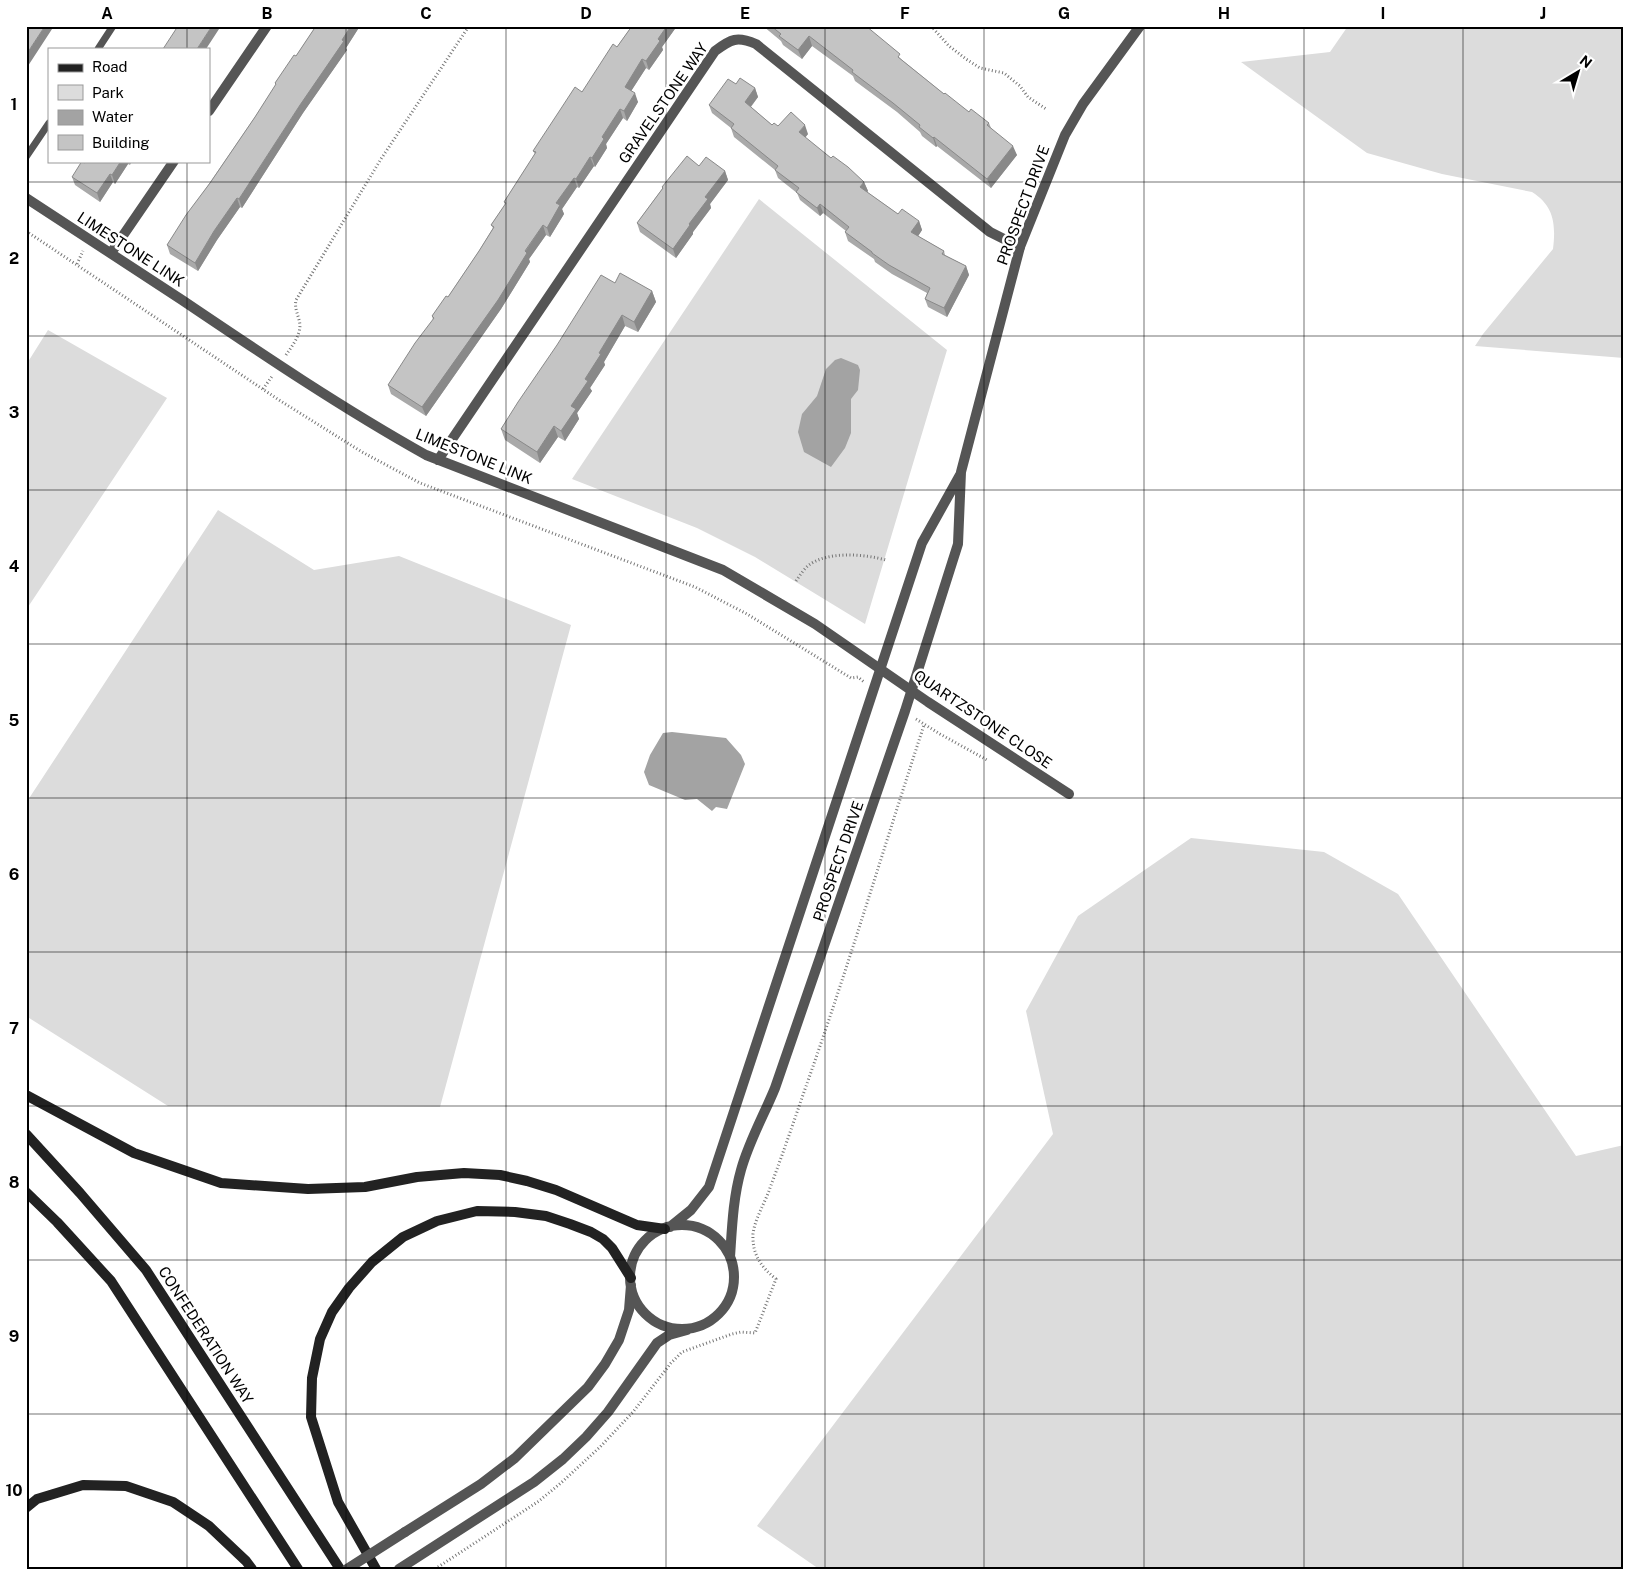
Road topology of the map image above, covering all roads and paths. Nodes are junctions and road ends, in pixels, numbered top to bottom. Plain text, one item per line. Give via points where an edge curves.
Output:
1 (113, 26) edge
2 (267, 26) edge
3 (469, 26) edge
4 (931, 26) edge
5 (1136, 27) edge
6 (99, 48) edge
7 (1046, 109) dead end
8 (210, 110) edge
9 (48, 124) edge
10 (26, 157) edge
11 (173, 162) edge
12 (26, 198) edge
13 (1020, 247) junction
14 (111, 253) junction
15 (279, 365) junction
16 (263, 389) dead end
17 (438, 460) junction
18 (961, 472) junction
19 (886, 560) dead end
20 (796, 580) dead end
21 (882, 670) junction
22 (858, 677) dead end
23 (875, 690) junction
24 (911, 690) junction
25 (905, 712) junction
26 (924, 725) junction
27 (987, 760) dead end
28 (1069, 794) dead end
29 (26, 1095) edge
30 (26, 1134) edge
31 (26, 1192) edge
32 (668, 1228) junction
33 (730, 1258) junction
34 (631, 1282) junction
35 (687, 1330) junction
36 (756, 1330) dead end
37 (26, 1508) edge
38 (252, 1569) edge
39 (298, 1569) edge
40 (340, 1569) edge
41 (347, 1569) edge
42 (376, 1569) edge
43 (399, 1569) edge

1 - 6 lane
2 - 8 street
3 - 15 path via 381,159 296,300 300,326
4 - 7 path via 966,59 980,68 1004,73 1028,97
5 - 13 street, PROSPECT DRIVE via 1065,135
9 - 10 lane
11 - 14 street
12 - 14 street, LIMESTONE LINK
13 - 17 street, GRAVELSTONE WAY via 990,232 756,44 733,39 715,51
13 - 18 street, PROSPECT DRIVE
14 - 15 street, LIMESTONE LINK
15 - 16 path
15 - 17 street, LIMESTONE LINK via 390,435
17 - 21 street, LIMESTONE LINK via 723,570 815,624
18 - 21 street, PROSPECT DRIVE via 922,543
18 - 24 street, PROSPECT DRIVE via 958,544
19 - 20 path via 860,555 833,557 810,565
21 - 23 street, PROSPECT DRIVE
21 - 24 street, QUARTZSTONE CLOSE
22 - 23 path
23 - 32 street, PROSPECT DRIVE via 709,1187 691,1210
24 - 25 street, PROSPECT DRIVE
24 - 28 street, QUARTZSTONE CLOSE
25 - 26 path
25 - 33 street, PROSPECT DRIVE via 775,1088 741,1169 734,1204
26 - 27 path
26 - 36 path via 805,1091 756,1221 753,1247 757,1259 776,1279
29 - 32 main road via 134,1153 221,1183 308,1189 364,1186 464,1173 500,1175 556,1190 637,1225
30 - 40 main road, CONFEDERATION WAY via 146,1270
31 - 39 main road via 111,1281
32 - 33 street via 686,1225 700,1229 714,1236
32 - 34 street via 656,1232 635,1255
33 - 35 street via 735,1276 726,1306 703,1326
34 - 35 street via 635,1300 644,1313 672,1329
34 - 41 street, bridge via 629,1310 619,1340 588,1387 482,1484
34 - 42 main road via 612,1248 591,1232 546,1216 477,1211 437,1221 403,1238 354,1281 332,1312 320,1339 312,1378 311,1417 338,1502
35 - 43 street via 669,1335 657,1343 608,1412 563,1459 534,1482
37 - 38 main road via 36,1499 83,1485 126,1486 173,1502 209,1526

